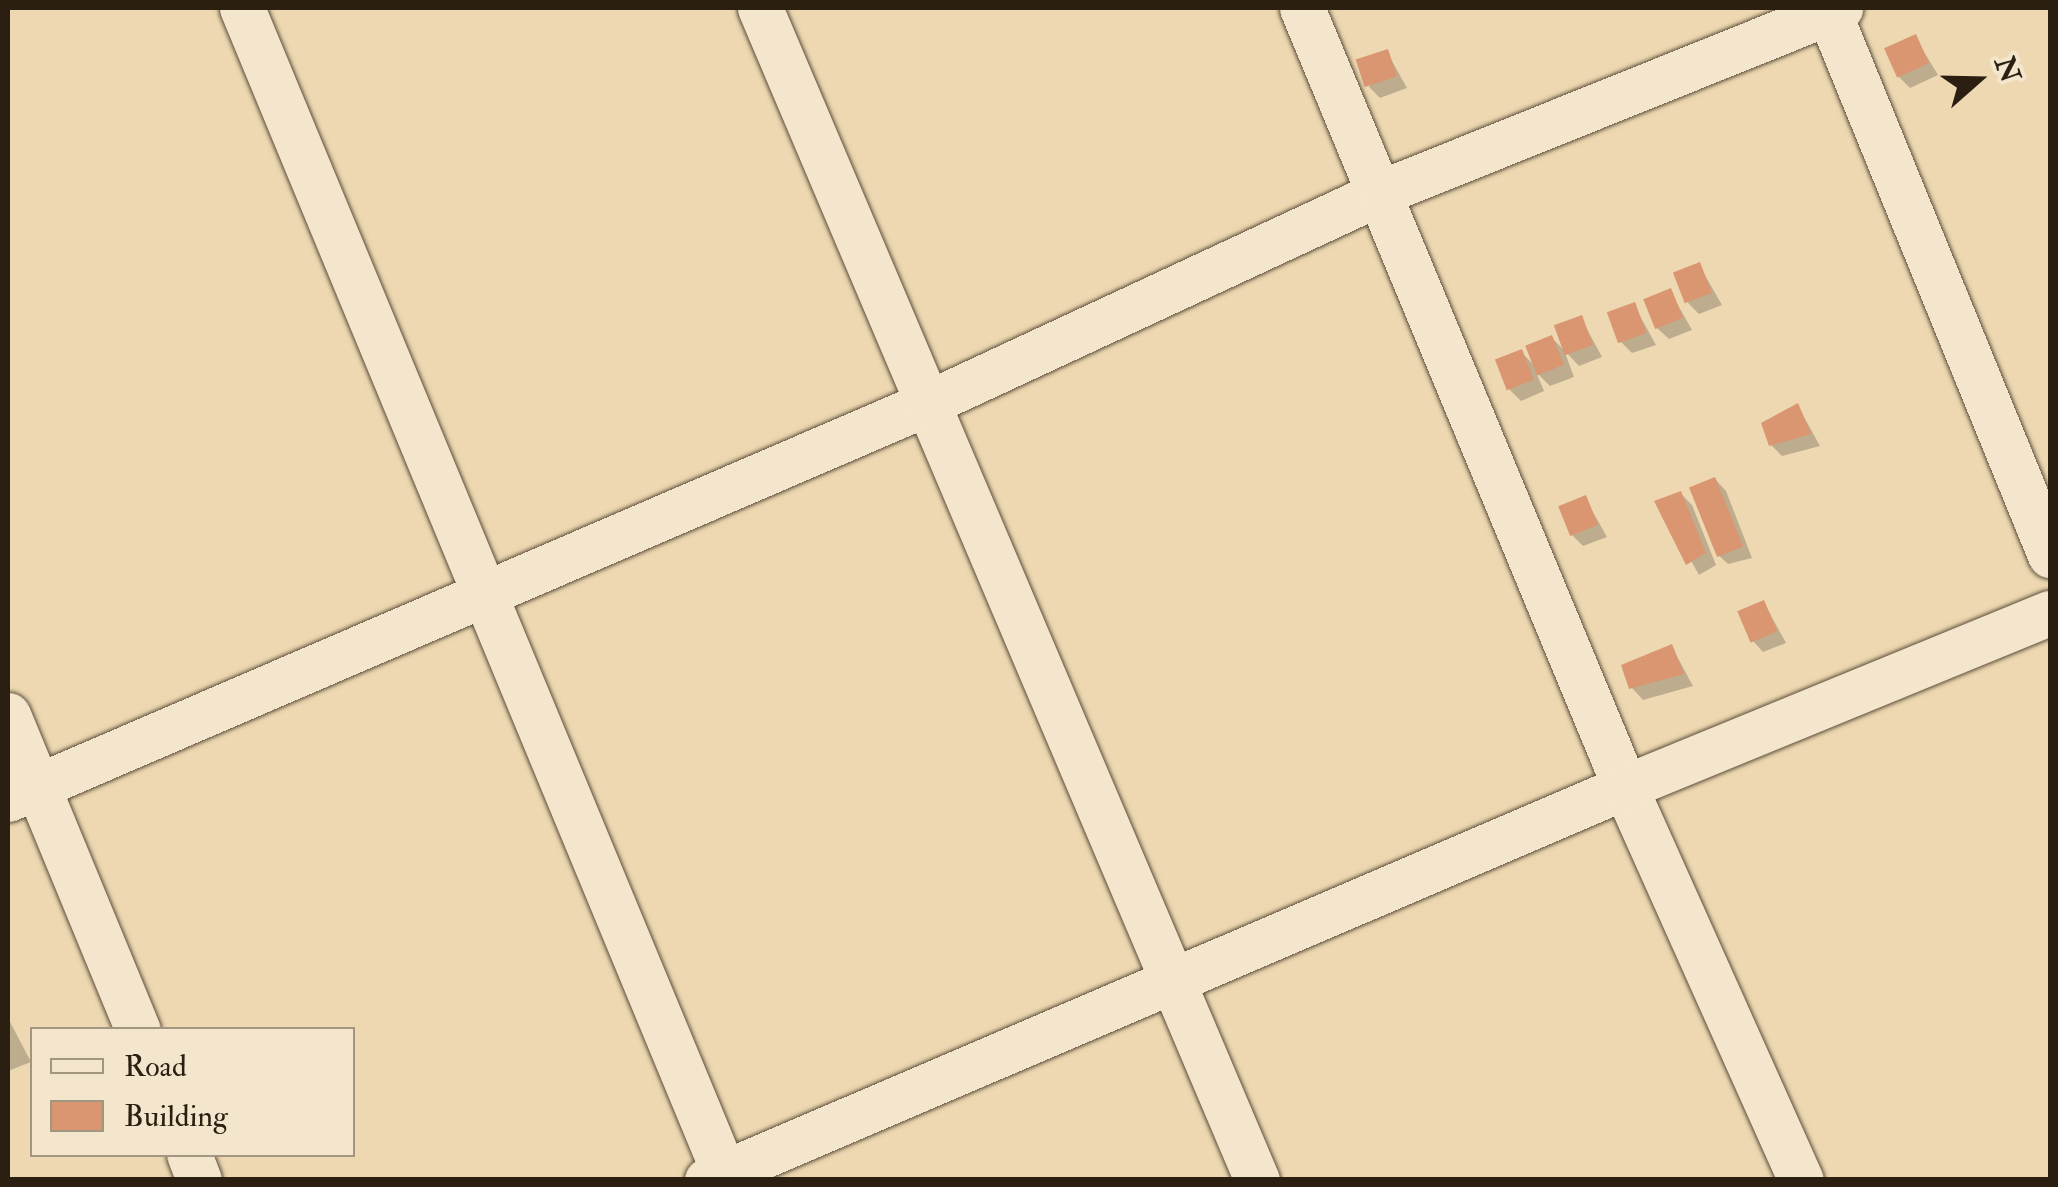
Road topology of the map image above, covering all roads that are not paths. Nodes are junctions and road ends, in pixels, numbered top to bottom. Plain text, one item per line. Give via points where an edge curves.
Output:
1 (242, 8) edge
2 (760, 8) edge
3 (1302, 8) edge
4 (1832, 9) edge
5 (1382, 192) junction
6 (928, 403) junction
7 (2050, 555) edge
8 (480, 591) junction
9 (2050, 613) edge
10 (8, 715) edge
11 (1625, 787) junction
12 (23, 793) edge
13 (1176, 984) junction
14 (137, 1027) edge
15 (720, 1177) edge
16 (1258, 1180) edge
17 (1801, 1180) edge

1 - 8 street
2 - 6 street
3 - 5 street
4 - 5 street
4 - 7 street
5 - 6 street
5 - 11 street
6 - 8 street
6 - 13 street
8 - 12 street
8 - 15 street
9 - 11 street
10 - 12 street
11 - 13 street
11 - 17 street
12 - 14 street
13 - 15 street
13 - 16 street

